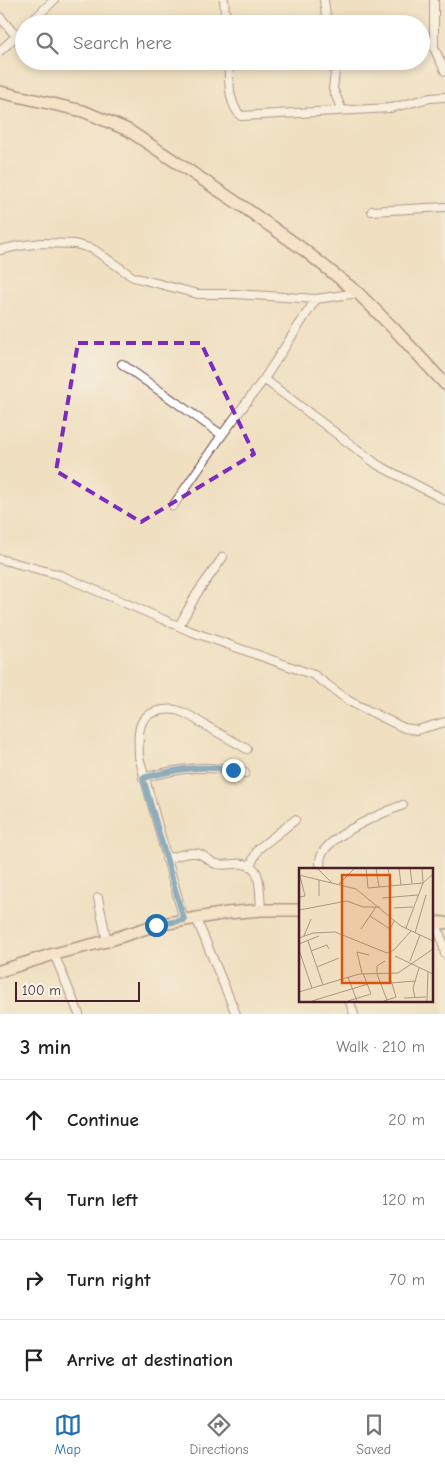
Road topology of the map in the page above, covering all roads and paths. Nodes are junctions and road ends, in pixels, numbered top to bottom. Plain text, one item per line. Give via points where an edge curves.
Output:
1 (54, 0) edge
2 (224, 0) edge
3 (324, 0) edge
4 (434, 0) edge
5 (38, 15) edge
6 (225, 15) edge
7 (326, 15) edge
8 (0, 17) edge
9 (15, 35) edge
10 (15, 37) edge
11 (0, 51) edge
12 (229, 70) edge
13 (335, 70) edge
14 (445, 70) edge
15 (0, 92) edge
16 (445, 97) edge
17 (342, 110) junction
18 (445, 207) edge
19 (372, 211) dead end
20 (0, 250) edge
21 (358, 293) junction
22 (316, 299) junction
23 (122, 364) dead end
24 (264, 378) junction
25 (445, 384) edge
26 (222, 435) junction
27 (445, 500) edge
28 (173, 506) dead end
29 (223, 557) dead end
30 (0, 559) edge
31 (179, 626) junction
32 (445, 722) edge
33 (247, 749) dead end
34 (245, 773) dead end
35 (143, 778) junction
36 (403, 804) dead end
37 (296, 820) dead end
38 (166, 859) junction
39 (250, 866) junction
40 (321, 868) edge
41 (98, 898) dead end
42 (262, 910) junction
43 (299, 910) edge
44 (196, 918) junction
45 (184, 920) junction
46 (437, 923) edge
47 (107, 941) junction
48 (54, 954) junction
49 (445, 954) edge
50 (0, 971) edge
51 (350, 1002) edge
52 (79, 1014) edge
53 (236, 1014) edge
54 (354, 1014) edge

1 - 5 street
2 - 6 street
3 - 7 street
4 - 14 street via 434,48
8 - 9 street
10 - 11 street
12 - 17 street via 231,98 234,109 241,116
13 - 17 street via 333,89
15 - 21 street via 83,111 128,130 245,208
16 - 17 street via 391,108
18 - 19 street
20 - 22 street via 42,243 75,244 93,249 133,276 198,294
21 - 22 street
21 - 25 street
22 - 24 street
23 - 26 street
24 - 26 street
24 - 27 street via 378,466
26 - 28 street
29 - 31 street
30 - 31 street via 60,575
31 - 32 street via 314,675 348,701 404,728 417,730
33 - 35 street via 188,714 161,710 148,714 139,730
34 - 35 street via 209,767 166,771
35 - 38 street
36 - 40 street via 337,838 323,852
37 - 39 street via 258,849
38 - 39 street via 194,852 217,864
38 - 45 street
39 - 42 street via 258,875
41 - 47 street
42 - 43 street
42 - 44 street
44 - 45 street
44 - 53 street
45 - 47 street via 156,925
46 - 49 street
47 - 48 street
48 - 50 street
48 - 52 street
51 - 54 street

